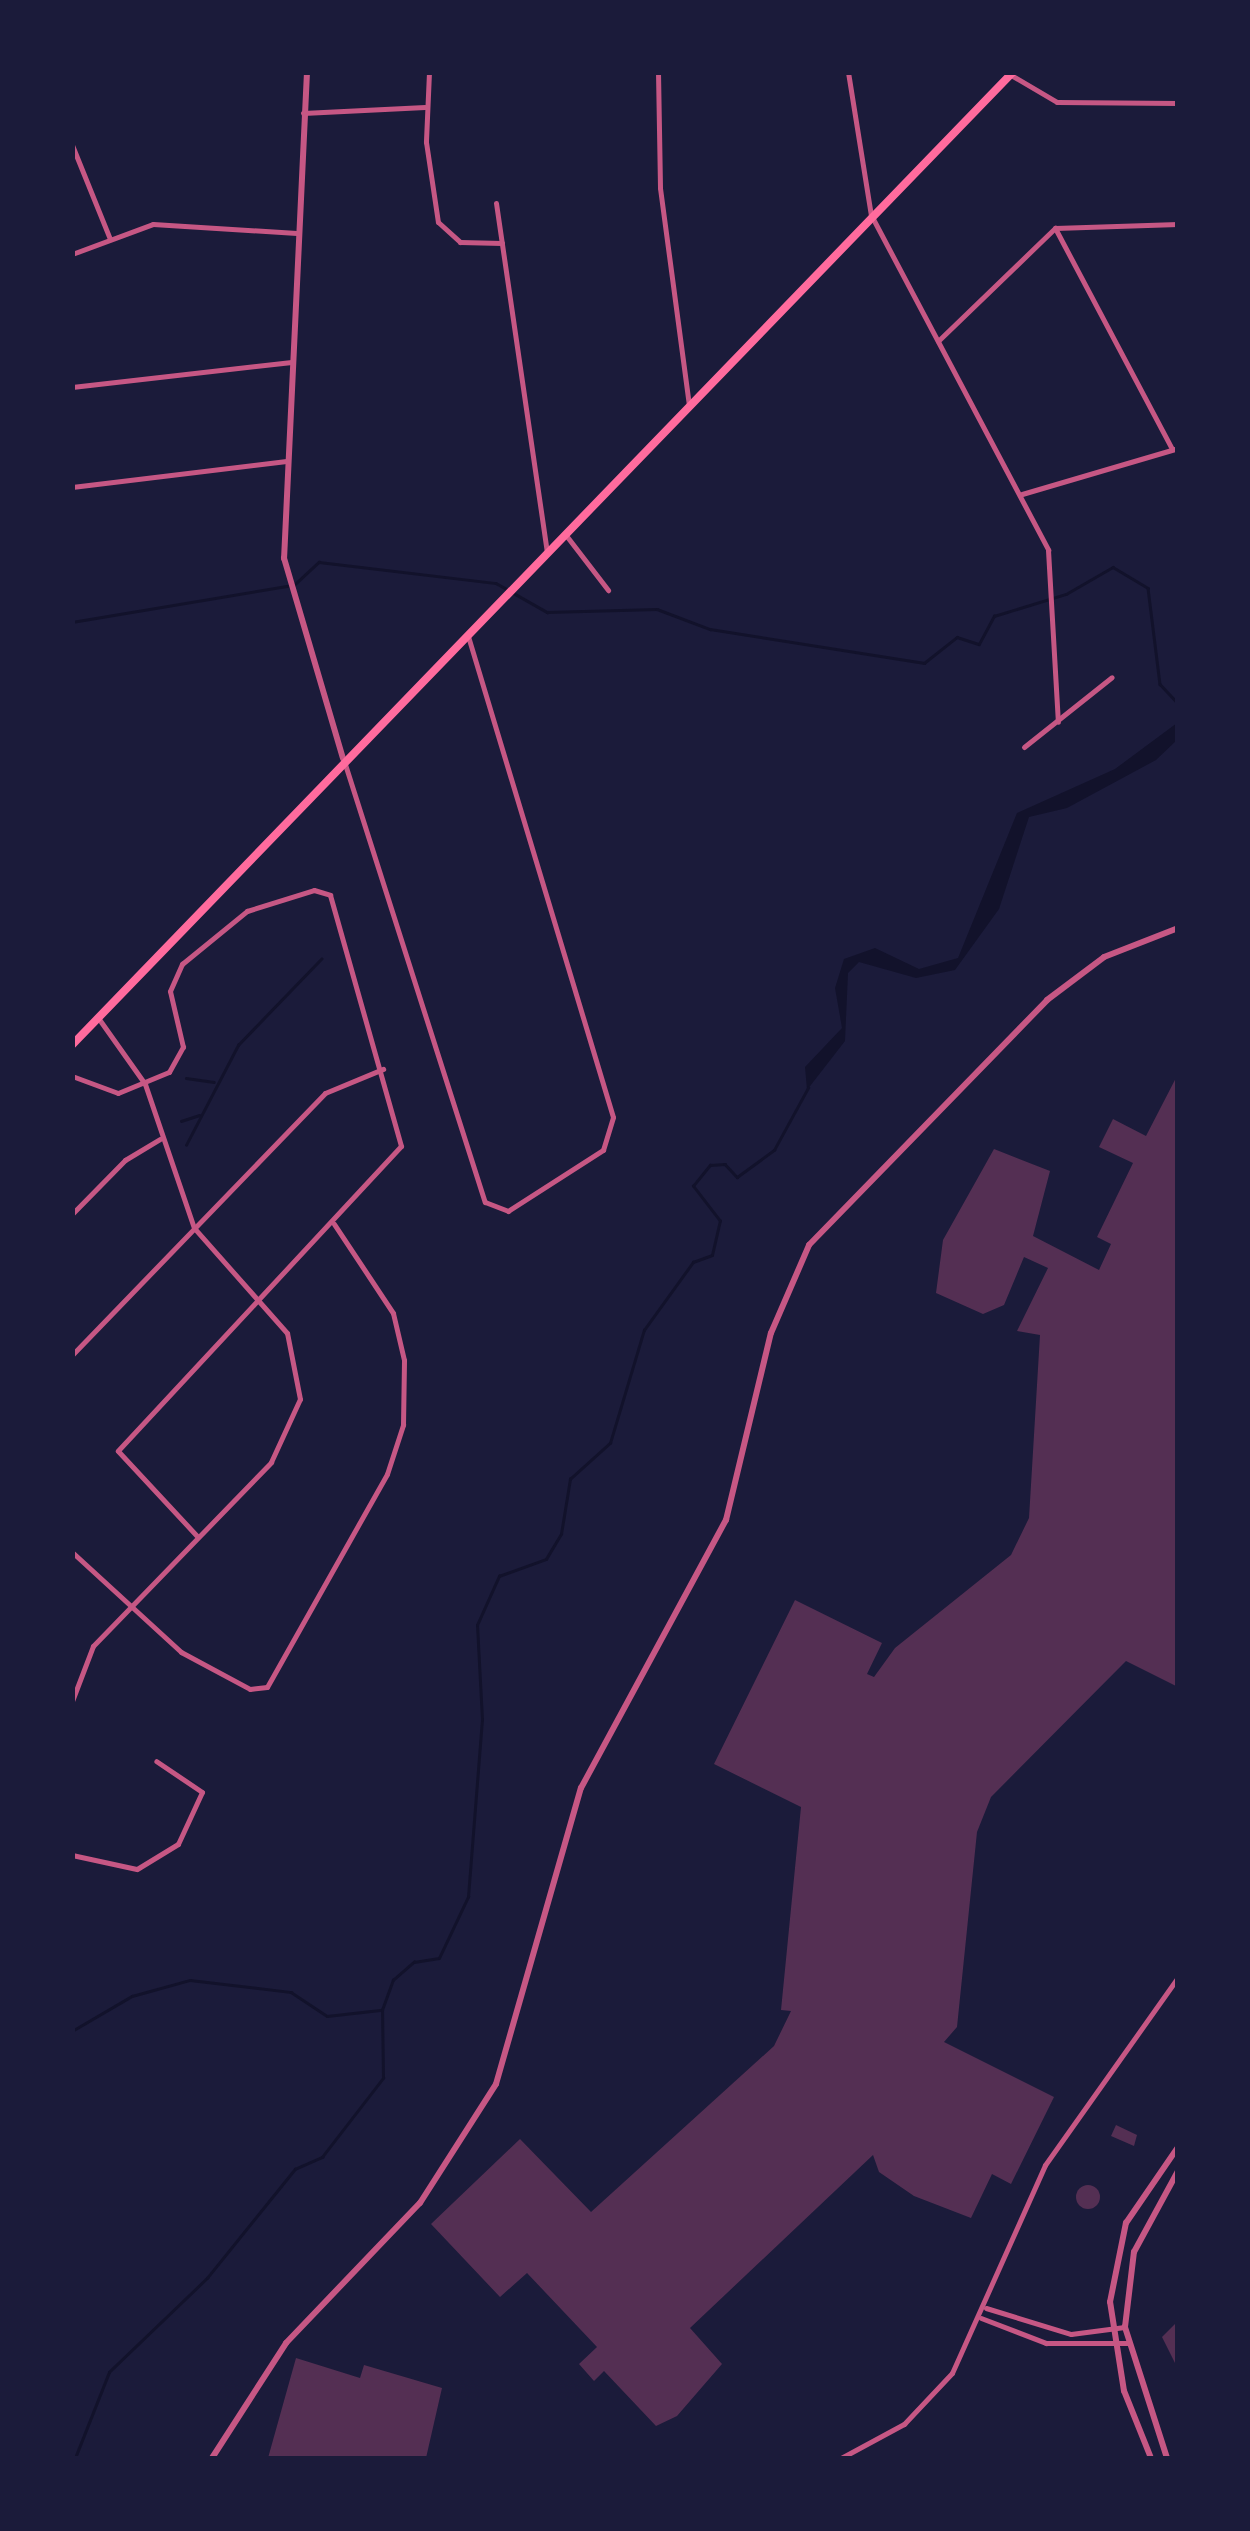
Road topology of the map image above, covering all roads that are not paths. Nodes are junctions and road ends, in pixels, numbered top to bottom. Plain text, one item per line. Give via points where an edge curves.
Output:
1 (307, 72) edge
2 (429, 72) edge
3 (658, 72) edge
4 (848, 72) edge
5 (1012, 74) edge
6 (1178, 104) edge
7 (425, 107) junction
8 (302, 113) junction
9 (72, 145) edge
10 (496, 203) dead end
11 (871, 216) junction
12 (1178, 224) edge
13 (1054, 228) junction
14 (297, 233) junction
15 (110, 239) junction
16 (502, 243) junction
17 (72, 254) edge
18 (938, 341) junction
19 (292, 362) junction
20 (72, 387) edge
21 (690, 406) junction
22 (1175, 448) edge
23 (286, 461) junction
24 (72, 487) edge
25 (1021, 494) junction
26 (566, 534) junction
27 (547, 553) junction
28 (608, 590) dead end
29 (468, 633) junction
30 (1112, 677) dead end
31 (1058, 722) junction
32 (1024, 747) dead end
33 (343, 759) junction
34 (1178, 928) edge
35 (99, 1019) junction
36 (72, 1044) edge
37 (383, 1070) junction
38 (75, 1074) edge
39 (144, 1084) junction
40 (162, 1139) junction
41 (72, 1214) edge
42 (334, 1224) junction
43 (194, 1228) junction
44 (260, 1301) junction
45 (72, 1355) edge
46 (198, 1537) junction
47 (72, 1552) edge
48 (130, 1606) junction
49 (76, 1673) edge
50 (72, 1701) edge
51 (156, 1761) dead end
52 (72, 1855) edge
53 (1178, 1977) edge
54 (1178, 2146) edge
55 (1178, 2171) edge
56 (986, 2308) junction
57 (981, 2318) junction
58 (1126, 2326) junction
59 (1111, 2330) junction
60 (1128, 2343) junction
61 (1114, 2346) junction
62 (212, 2458) edge
63 (841, 2458) edge
64 (1151, 2458) edge
65 (1167, 2458) edge

1 - 8 street
2 - 7 street
3 - 21 street via 661,204
4 - 11 street
5 - 6 street via 1057,102
5 - 11 main road
7 - 8 street
7 - 16 street via 438,222 460,242
8 - 14 street
9 - 15 street
10 - 16 street
11 - 18 street
11 - 21 main road
12 - 13 street
13 - 18 street
13 - 22 street
14 - 15 street via 153,224
14 - 19 street
15 - 17 street
16 - 27 street
18 - 25 street
19 - 20 street
19 - 23 street
21 - 26 main road
22 - 25 street
23 - 24 street
23 - 33 street via 288,586
25 - 31 street via 1056,589
26 - 27 main road
26 - 28 street
27 - 29 main road
29 - 33 main road
29 - 33 street via 609,1101 612,1138 571,1174 496,1214
30 - 31 street
31 - 32 street
33 - 35 main road
34 - 62 street via 1104,956 1047,1000 809,1245 771,1333 726,1520 581,1788 496,2084 420,2203 286,2344
35 - 36 main road
35 - 39 street
37 - 39 street via 332,900 314,890 235,917 182,964 170,991 181,1056
37 - 42 street via 401,1146
37 - 43 street via 325,1093
38 - 39 street via 110,1092
39 - 40 street
40 - 41 street via 125,1160
40 - 43 street
42 - 44 street
42 - 48 street via 378,1279 404,1360 398,1444 370,1508 263,1691 181,1652
43 - 44 street
43 - 45 street
44 - 46 street via 294,1348 298,1408 271,1462
44 - 46 street via 118,1451
46 - 48 street
47 - 48 street
48 - 49 street
49 - 50 street
51 - 52 street via 202,1792 178,1844 137,1869
53 - 56 street via 1045,2165
54 - 59 street via 1126,2223
55 - 58 street via 1134,2252
56 - 57 street
56 - 59 street via 1048,2331
57 - 61 street via 1046,2343
57 - 63 street via 934,2395 891,2434
58 - 59 street
58 - 60 street
59 - 61 street
60 - 61 street
60 - 65 street
61 - 64 street

